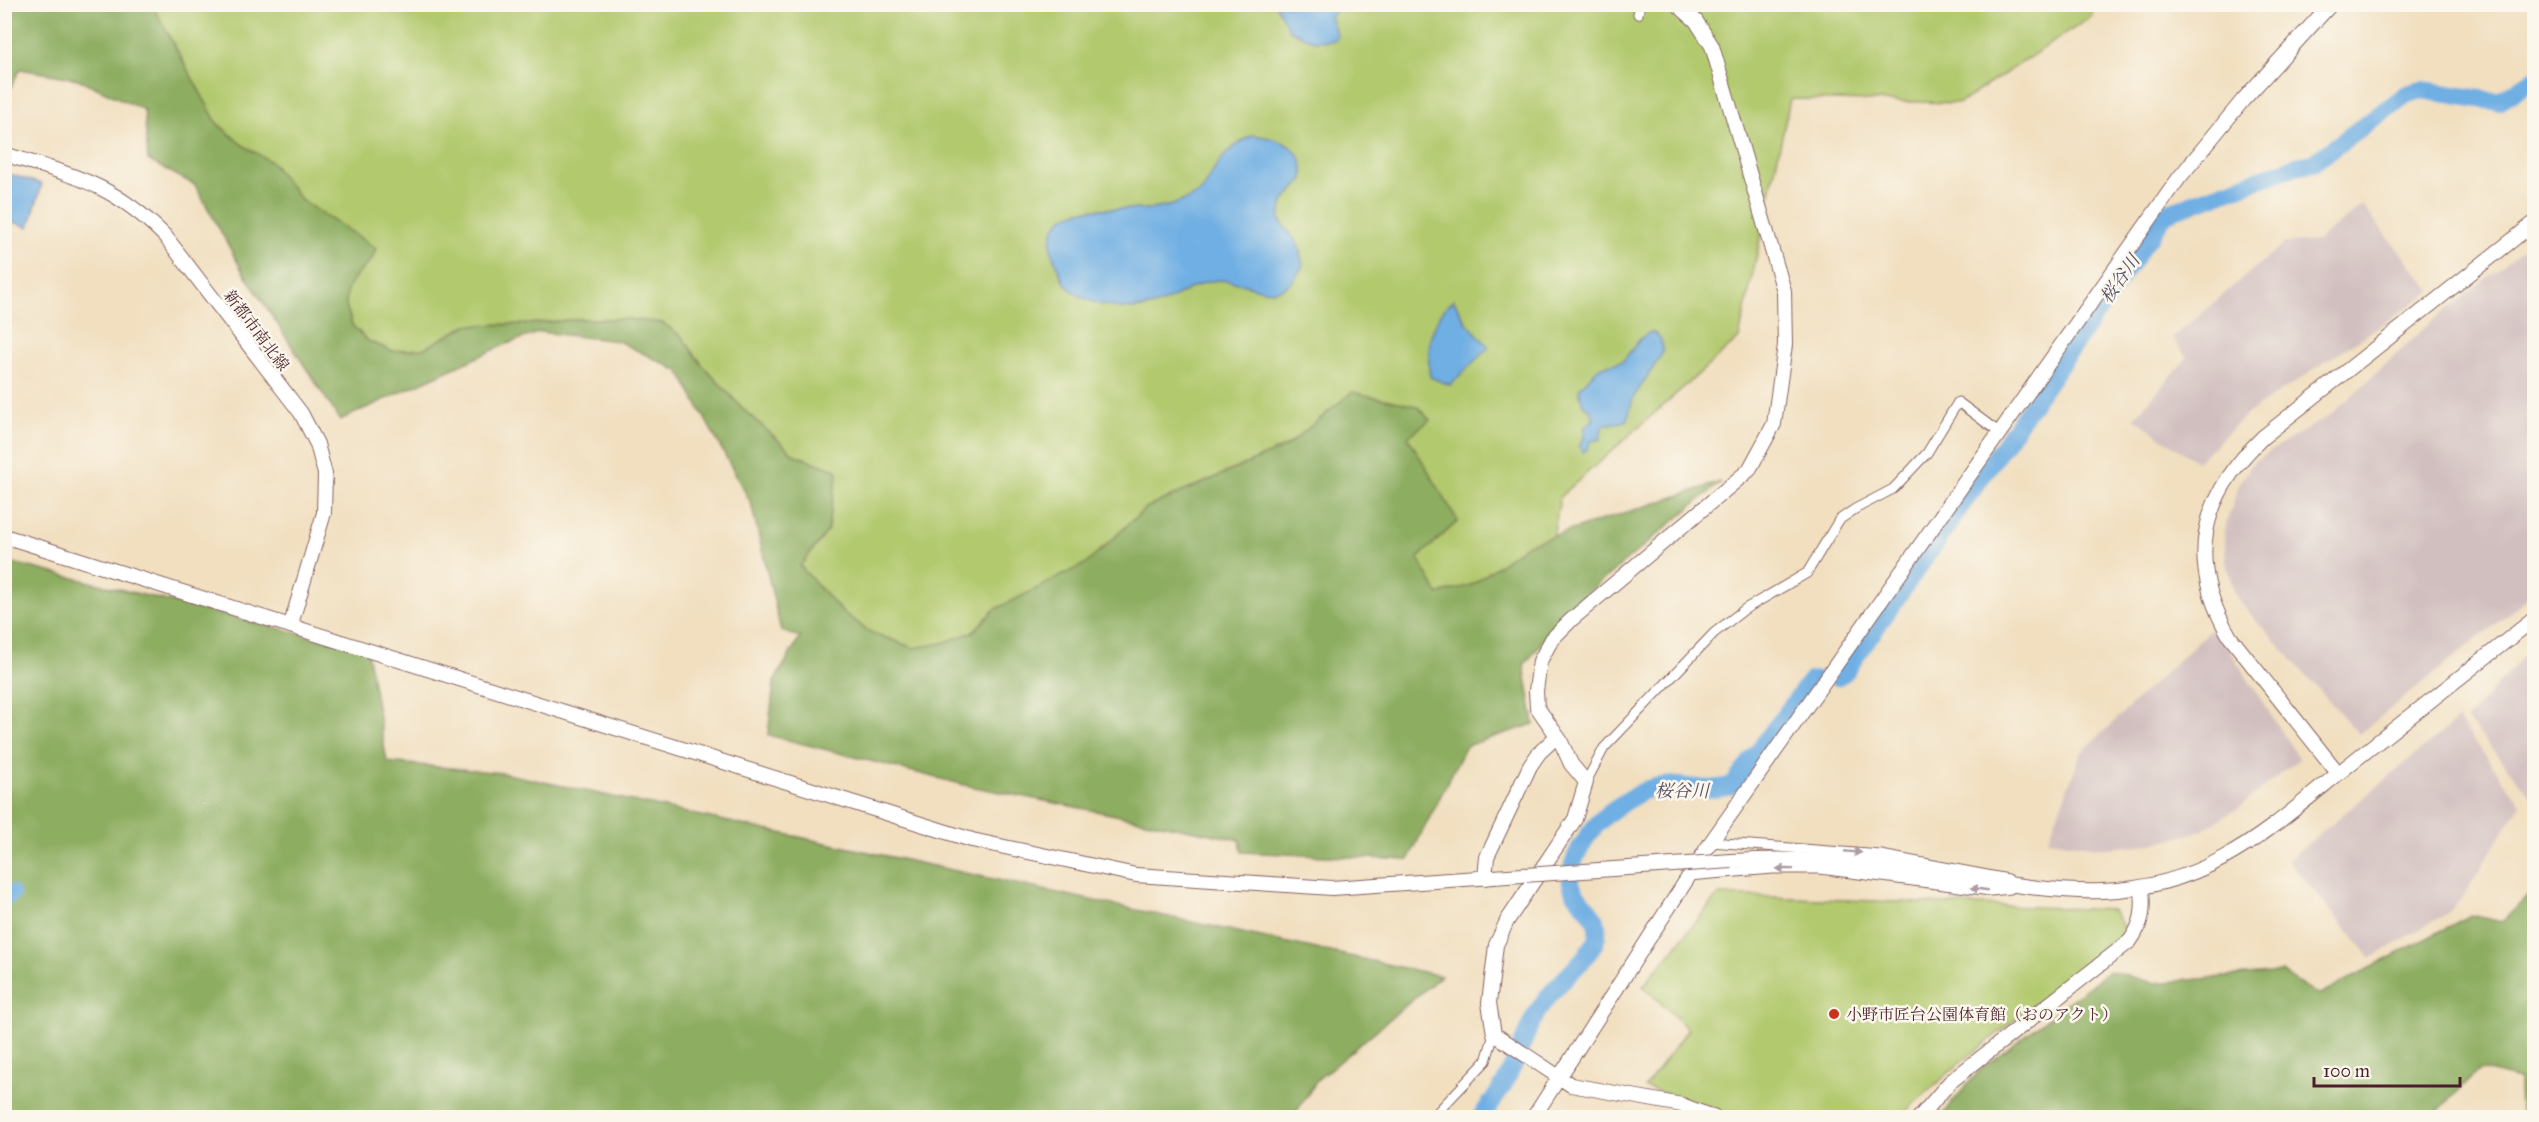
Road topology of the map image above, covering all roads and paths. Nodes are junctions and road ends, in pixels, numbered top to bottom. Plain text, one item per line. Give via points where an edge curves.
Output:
1 (1677, 4) edge
2 (2331, 4) edge
3 (4, 154) edge
4 (2535, 224) edge
5 (2000, 433) junction
6 (4, 536) edge
7 (2535, 619) edge
8 (291, 624) junction
9 (1557, 736) junction
10 (2338, 773) junction
11 (1586, 782) junction
12 (1711, 842) junction
13 (1688, 876) junction
14 (1489, 878) junction
15 (2037, 886) junction
16 (2142, 888) junction
17 (1494, 1034) junction
18 (1558, 1079) junction
19 (1432, 1118) edge
20 (1533, 1118) edge
21 (1715, 1118) edge
22 (1919, 1118) edge

1 - 9 street via 1696,21 1712,46 1784,291 1785,345 1774,424 1749,470 1552,639 1540,661 1536,692 1537,707
2 - 5 street via 2243,100 2179,178
3 - 8 street, 新都市南北線 via 87,180 141,212 165,236 310,428 325,474 326,495 320,533
4 - 10 street via 2263,437 2232,470 2212,507 2204,552 2206,575 2220,620
5 - 11 street via 1958,402 1927,453 1893,489 1839,520 1807,573 1745,609 1714,633 1604,748
5 - 12 street
6 - 8 street
7 - 10 street
8 - 14 street via 972,840 1112,870 1136,875 1332,888
9 - 11 street via 1571,764
9 - 14 street via 1530,766 1487,857
10 - 16 street via 2242,849 2177,879
11 - 17 street via 1575,819 1507,921 1496,945 1489,1003
12 - 13 street
12 -> 15 street via 1881,855
15 -> 13 street via 1991,891 1820,869
13 - 18 street
14 - 15 street, bridge via 1810,859
15 - 16 street via 2100,892
16 - 22 street via 2141,926 2130,941 1950,1082
17 - 18 street
17 - 19 street via 1486,1061
18 - 20 street
18 - 21 street via 1571,1085 1682,1105

